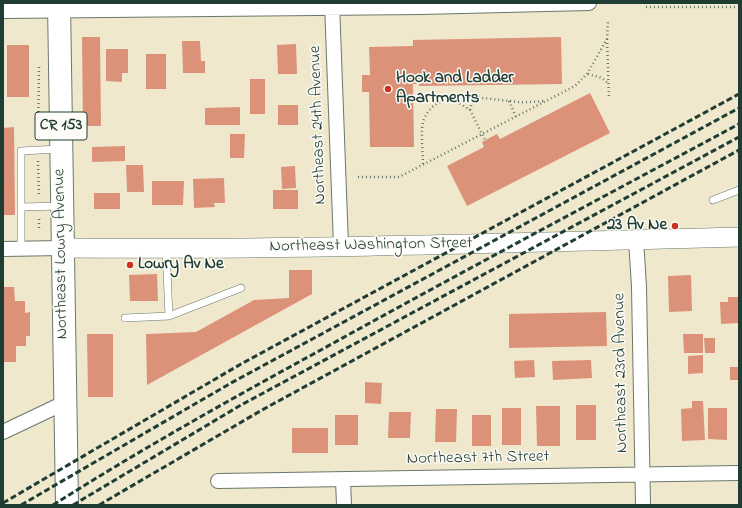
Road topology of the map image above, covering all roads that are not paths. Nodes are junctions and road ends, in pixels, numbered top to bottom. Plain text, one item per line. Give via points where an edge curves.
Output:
1 (589, 3) edge
2 (59, 6) edge
3 (332, 6) edge
4 (3, 11) edge
5 (61, 149) junction
6 (739, 190) edge
7 (713, 200) dead end
8 (62, 206) junction
9 (21, 207) junction
10 (739, 237) edge
11 (636, 240) junction
12 (341, 246) junction
13 (62, 248) junction
14 (3, 249) edge
15 (21, 249) junction
16 (166, 249) junction
17 (242, 288) dead end
18 (169, 316) junction
19 (124, 318) dead end
20 (64, 403) junction
21 (3, 432) edge
22 (739, 473) edge
23 (642, 474) junction
24 (343, 480) junction
25 (218, 481) dead end
26 (67, 505) edge
27 (344, 505) edge
28 (643, 505) edge

1 - 3 street
2 - 3 street
2 - 4 street
2 - 5 main road, Northeast Lowry Avenue / CR 153
3 - 12 street, Northeast 24th Avenue
5 - 8 main road, Northeast Lowry Avenue / CR 153
5 - 9 lane via 21,151
6 - 7 lane
8 - 9 lane
8 - 13 main road, Northeast Lowry Avenue / CR 153
9 - 15 lane
10 - 11 street, Northeast Washington Street
11 - 12 street, Northeast Washington Street
11 - 23 street, Northeast 23rd Avenue
12 - 16 street, Northeast Washington Street
13 - 15 street, Northeast Washington Street
13 - 16 street, Northeast Washington Street
13 - 20 main road, Northeast Lowry Avenue / CR 153
14 - 15 street, Northeast Washington Street
16 - 18 lane
17 - 18 lane
18 - 19 lane
20 - 21 street
20 - 26 main road, Northeast Lowry Avenue / CR 153
22 - 23 street, Northeast 7th Street
23 - 24 street, Northeast 7th Street
23 - 28 street, Northeast 23rd Avenue
24 - 25 street, Northeast 7th Street
24 - 27 street

